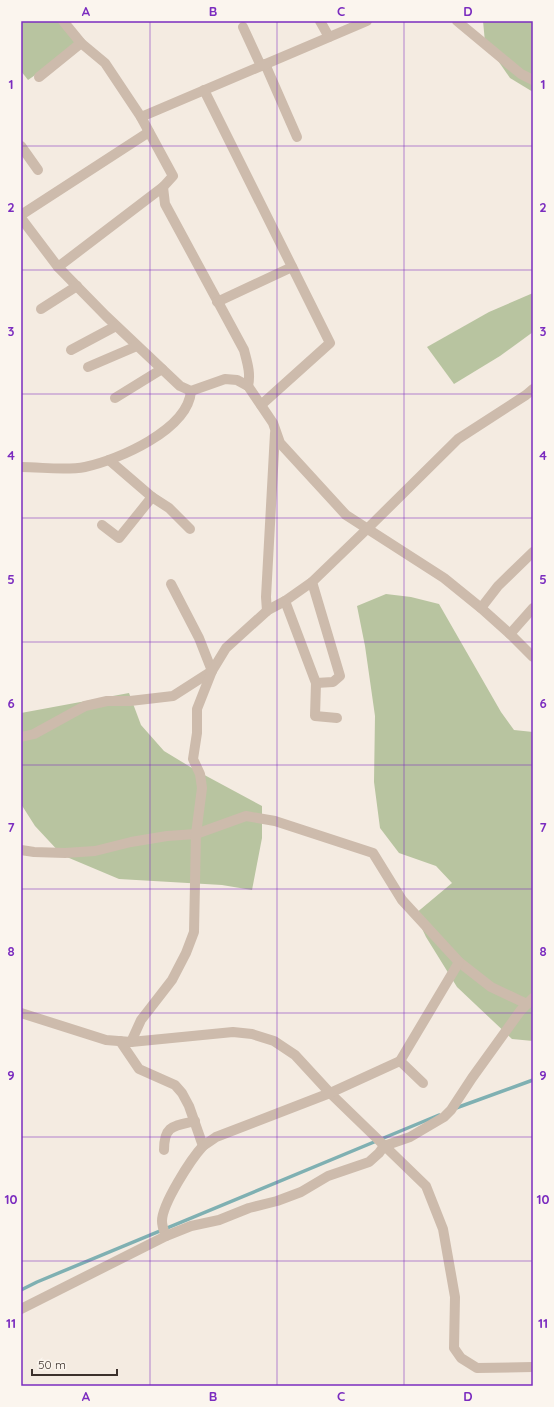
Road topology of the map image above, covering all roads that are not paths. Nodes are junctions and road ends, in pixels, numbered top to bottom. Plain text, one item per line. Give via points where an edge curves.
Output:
1 (63, 21) edge
2 (320, 21) edge
3 (365, 21) edge
4 (457, 21) edge
5 (243, 27) dead end
6 (328, 37) junction
7 (81, 43) junction
8 (263, 65) junction
9 (39, 77) dead end
10 (533, 80) edge
11 (204, 90) junction
12 (141, 117) junction
13 (149, 132) junction
14 (297, 138) dead end
15 (21, 146) edge
16 (38, 170) dead end
17 (163, 187) junction
18 (21, 216) edge
19 (58, 267) junction
20 (292, 267) junction
21 (77, 286) junction
22 (217, 302) junction
23 (41, 309) dead end
24 (116, 326) junction
25 (137, 346) junction
26 (71, 350) dead end
27 (88, 366) dead end
28 (162, 369) junction
29 (248, 386) junction
30 (533, 389) edge
31 (191, 391) junction
32 (115, 398) dead end
33 (261, 405) junction
34 (275, 430) junction
35 (108, 460) junction
36 (21, 467) edge
37 (152, 498) junction
38 (102, 525) dead end
39 (190, 529) dead end
40 (367, 529) junction
41 (533, 552) edge
42 (312, 582) junction
43 (171, 584) dead end
44 (285, 601) junction
45 (481, 608) junction
46 (533, 608) edge
47 (267, 611) junction
48 (510, 634) junction
49 (533, 657) edge
50 (212, 671) junction
51 (316, 683) junction
52 (337, 718) dead end
53 (21, 737) edge
54 (196, 834) junction
55 (21, 850) edge
56 (460, 962) junction
57 (530, 1001) edge
58 (21, 1013) edge
59 (120, 1041) junction
60 (131, 1042) junction
61 (400, 1061) junction
62 (423, 1083) dead end
63 (330, 1093) junction
64 (195, 1120) junction
65 (203, 1146) junction
66 (384, 1146) junction
67 (164, 1150) dead end
68 (166, 1236) junction
69 (21, 1309) edge
70 (533, 1367) edge

1 - 7 street
2 - 6 street
3 - 6 street
4 - 10 street via 521,74
5 - 8 street
6 - 8 street
7 - 9 street
7 - 12 street via 105,64
8 - 11 street
8 - 14 street
11 - 12 street
11 - 20 street
12 - 13 street
13 - 17 street via 173,176
13 - 18 street
15 - 16 street
17 - 19 street
17 - 22 street via 165,204
18 - 19 street
19 - 21 street
20 - 22 street
20 - 33 street via 330,343
21 - 23 street
21 - 24 street
22 - 29 street via 244,350 250,378
24 - 25 street
24 - 26 street
25 - 27 street
25 - 28 street
28 - 31 street via 180,386
28 - 32 street
29 - 31 street via 237,380 225,379
29 - 33 street
30 - 40 street via 458,439
31 - 35 street via 191,397 182,413 159,435 119,457
33 - 34 street
34 - 40 street via 280,443 346,515
34 - 47 street
35 - 36 street via 84,467
35 - 37 street
37 - 38 street via 119,538
37 - 39 street via 169,508
40 - 42 street
40 - 45 street via 444,578
41 - 45 street via 498,586
42 - 44 street
42 - 51 street via 340,676 333,682
43 - 50 street via 199,638
44 - 47 street
44 - 51 street
45 - 48 street
46 - 48 street
47 - 50 street via 226,648
48 - 49 street
50 - 53 street via 173,696 107,701 85,706 34,734
50 - 54 street via 197,709 193,759 200,774 202,788
51 - 52 street via 315,716
54 - 55 street via 167,836 65,853
54 - 56 street via 246,816 275,821 373,853 402,900
54 - 60 street via 194,932 172,980 141,1020
56 - 57 street via 491,987
56 - 61 street
57 - 66 street via 448,1114 410,1137
58 - 59 street via 106,1040
59 - 60 street
59 - 64 street via 139,1069 175,1085
60 - 63 street via 233,1032 252,1034 274,1040 295,1055
61 - 62 street
61 - 63 street
63 - 65 street via 216,1137
63 - 66 street
64 - 65 street
64 - 67 street via 168,1130 164,1138
65 - 68 street via 176,1184 166,1205 162,1220
66 - 68 street via 368,1162 328,1176 301,1192
66 - 70 street via 426,1186 443,1229 455,1297 454,1348 461,1358 477,1368
68 - 69 street

